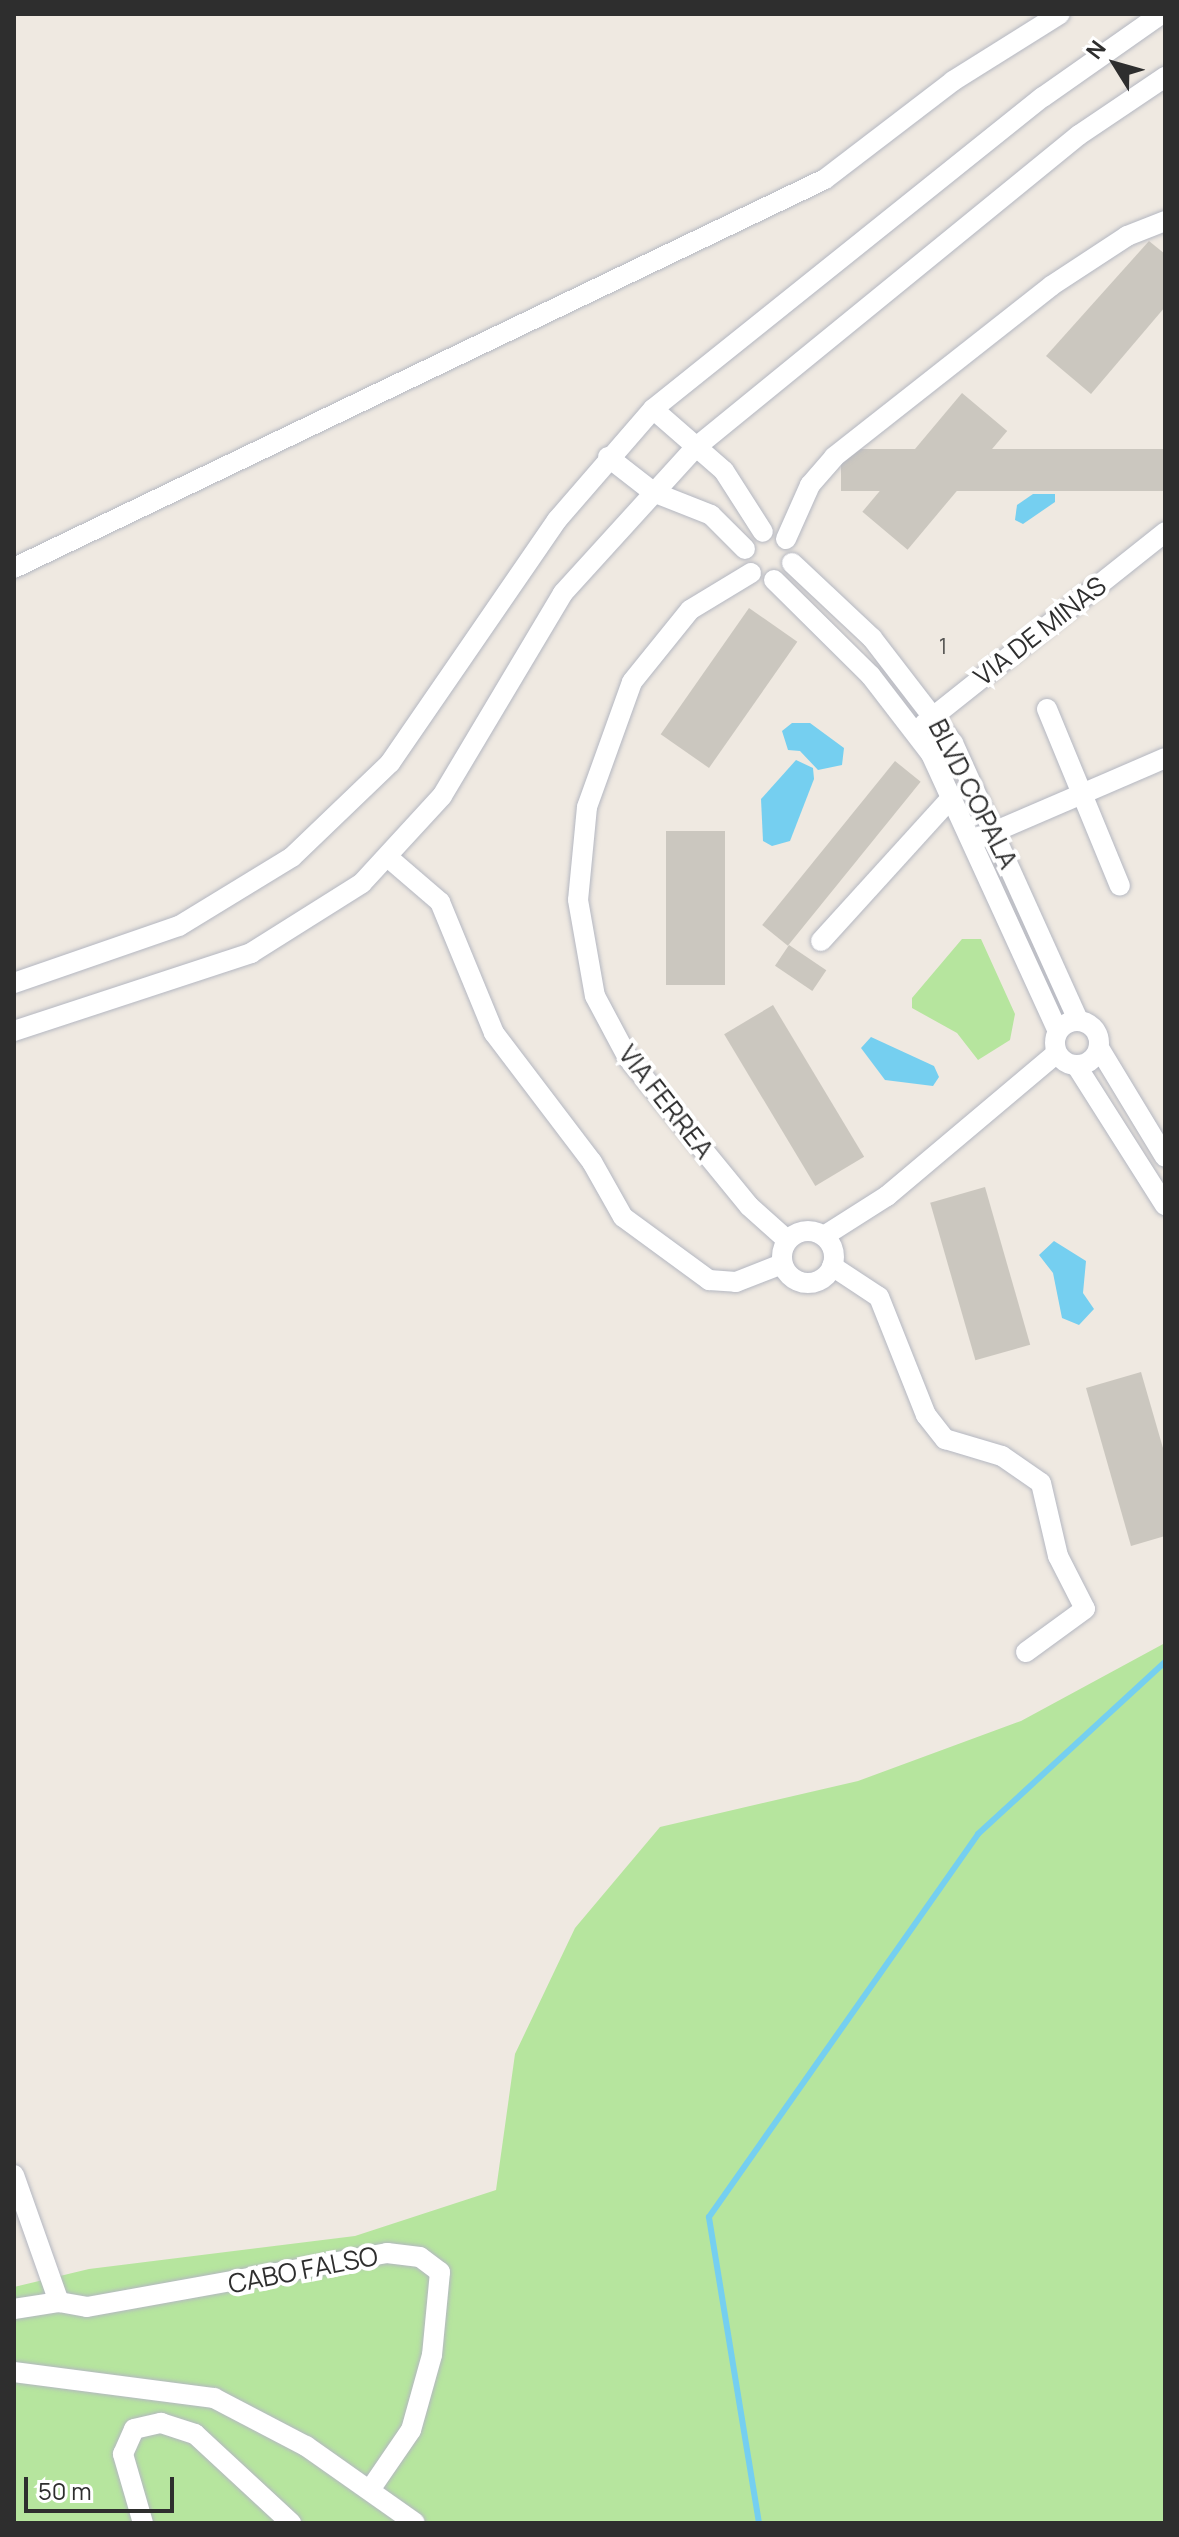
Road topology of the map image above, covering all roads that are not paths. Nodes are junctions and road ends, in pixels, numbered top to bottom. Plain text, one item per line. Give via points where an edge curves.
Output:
1 (1060, 14) edge
2 (1161, 14) edge
3 (1165, 77) edge
4 (1165, 221) edge
5 (653, 409) junction
6 (695, 448) junction
7 (608, 457) junction
8 (653, 492) junction
9 (763, 532) junction
10 (1165, 532) edge
11 (786, 539) junction
12 (745, 549) junction
13 (792, 563) junction
14 (14, 568) edge
15 (751, 573) junction
16 (774, 580) junction
17 (1047, 709) dead end
18 (934, 715) junction
19 (915, 732) junction
20 (1165, 758) edge
21 (951, 798) junction
22 (1080, 798) junction
23 (994, 833) junction
24 (971, 841) junction
25 (390, 859) junction
26 (1120, 886) dead end
27 (821, 941) dead end
28 (14, 983) edge
29 (1078, 1020) junction
30 (14, 1031) edge
31 (1058, 1031) junction
32 (1099, 1048) junction
33 (1057, 1053) junction
34 (1076, 1065) junction
35 (1165, 1157) edge
36 (1165, 1205) edge
37 (824, 1236) junction
38 (787, 1240) junction
39 (782, 1264) junction
40 (832, 1266) junction
41 (1026, 1652) dead end
42 (14, 2175) edge
43 (59, 2302) junction
44 (14, 2309) edge
45 (14, 2372) edge
46 (372, 2487) junction
47 (143, 2523) edge
48 (291, 2523) edge
49 (415, 2523) edge

1 - 14 street via 953,81 825,179
2 - 5 street via 1043,97
3 - 6 street via 1079,135
4 - 11 street via 1127,236 1051,286 834,457 810,485
5 - 6 street
5 - 7 street
6 - 8 street
6 - 9 street via 732,481
7 - 8 street
7 - 28 street via 390,763 292,857 179,926
8 - 12 street via 711,515
8 - 25 street via 563,593 442,796
9 - 11 street
9 - 12 street
10 - 18 street, VIA DE MINAS
11 - 13 street
12 - 15 street
13 - 16 street
13 - 18 street, BLVD COPALA via 872,638
15 - 16 street
15 - 38 street, VIA FERREA via 690,610 632,682 587,807 579,930 595,996 628,1058 749,1206
16 - 19 street, BLVD COPALA via 871,676
17 - 22 street
18 - 19 street, VIA DE MINAS
18 - 23 street, BLVD COPALA
19 - 21 street, BLVD COPALA
20 - 22 street
21 - 24 street, BLVD COPALA
21 - 27 street
22 - 23 street
22 - 26 street
23 - 24 street
23 - 29 street, BLVD COPALA
24 - 31 street, BLVD COPALA
25 - 30 street via 329,910 251,953
25 - 39 street via 440,902 494,1033 592,1162 623,1217 709,1280 736,1282
29 - 31 street
29 - 32 street, BLVD COPALA via 1097,1032
31 - 33 street, BLVD COPALA
32 - 34 street
32 - 35 street, BLVD COPALA
33 - 34 street
33 - 37 street via 887,1196
34 - 36 street
37 - 38 street via 801,1231
37 - 40 street
38 - 39 street
39 - 40 street via 806,1283
40 - 41 street via 879,1297 926,1415 945,1439 1002,1456 1041,1483 1058,1556 1085,1609
42 - 43 street
43 - 44 street
43 - 46 street, CABO FALSO via 87,2307 387,2253 420,2257 440,2272 432,2355 411,2430
45 - 46 street via 214,2398
46 - 49 street
47 - 48 street via 123,2454 134,2429 161,2423 195,2434

